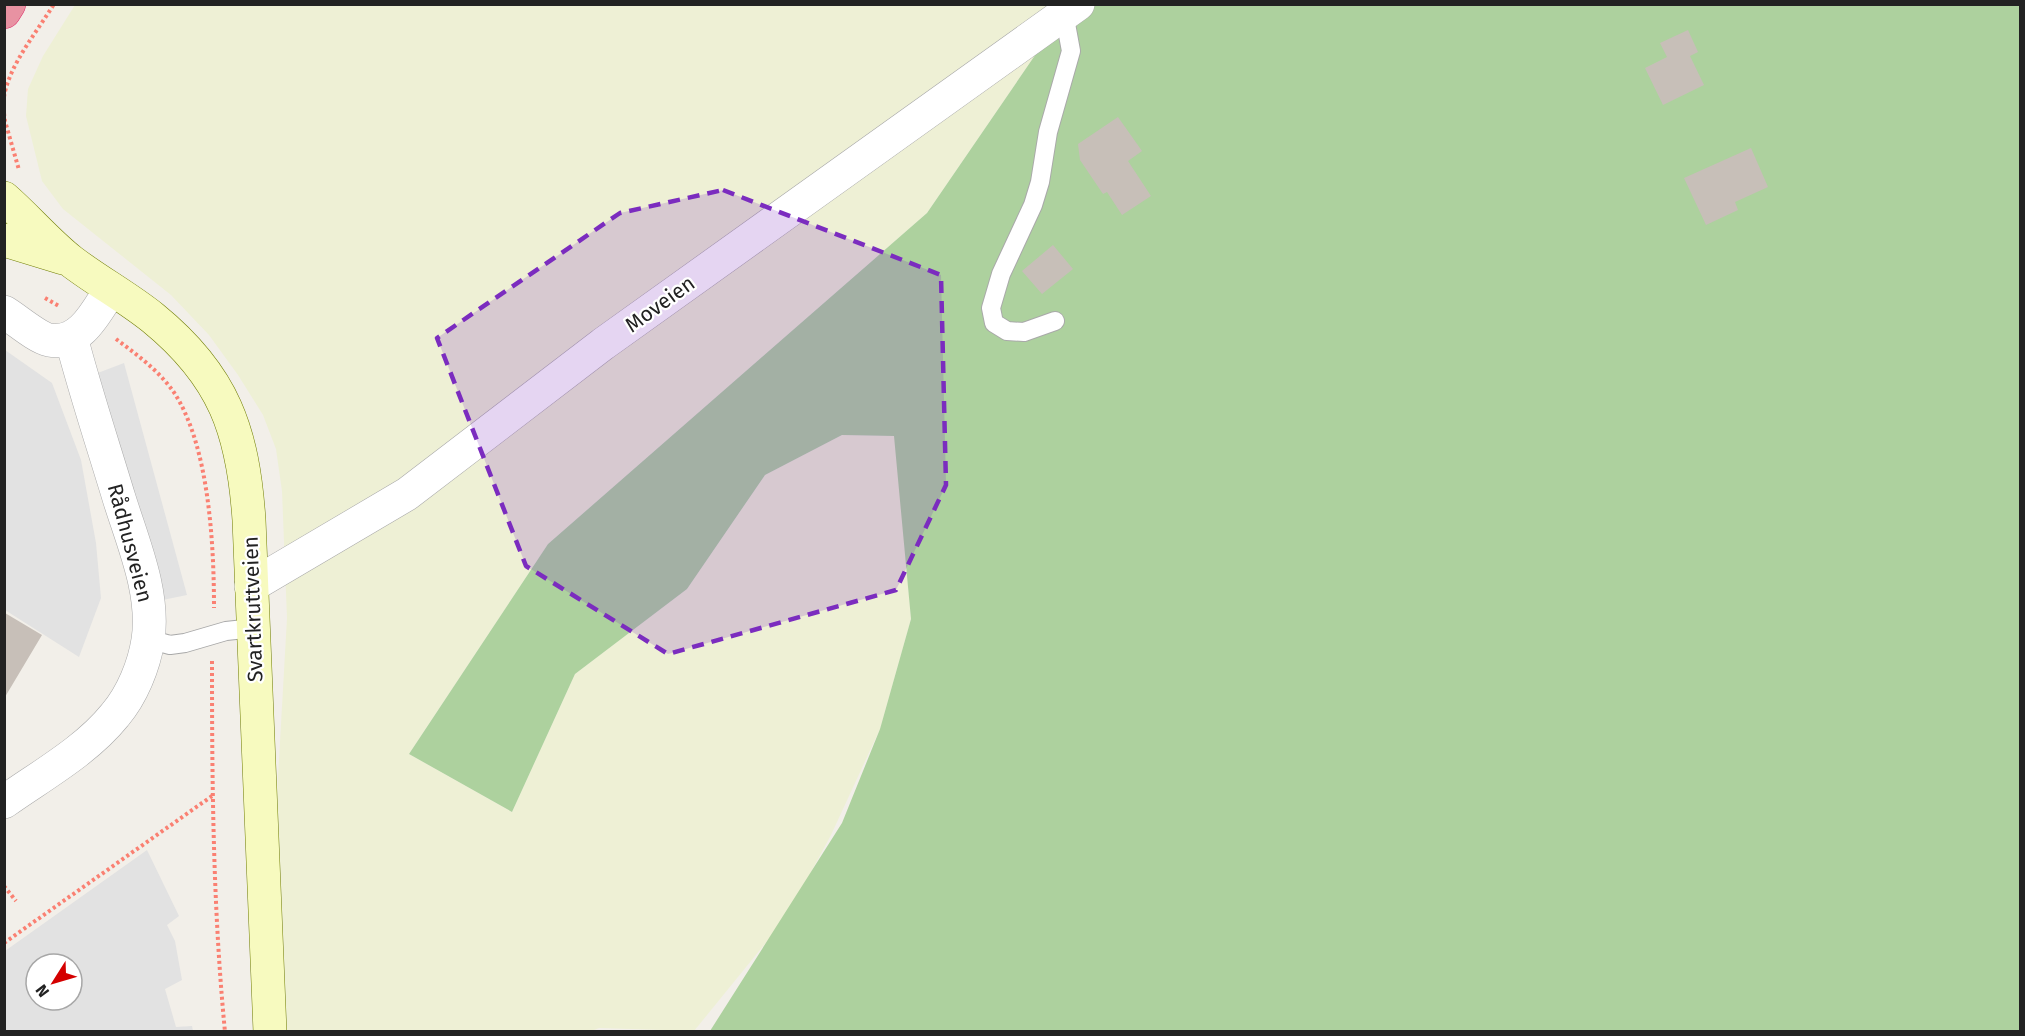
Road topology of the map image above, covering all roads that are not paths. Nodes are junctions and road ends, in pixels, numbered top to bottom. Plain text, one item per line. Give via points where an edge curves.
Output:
1 (9, 4) edge
2 (1071, 9) edge
3 (4, 12) edge
4 (12, 185) edge
5 (4, 240) edge
6 (69, 260) junction
7 (111, 289) junction
8 (4, 312) edge
9 (1054, 321) dead end
10 (71, 337) junction
11 (251, 586) junction
12 (254, 628) junction
13 (148, 639) junction
14 (5, 801) edge
15 (270, 1032) edge

1 - 3 highway
2 - 9 lane, Moveien via 1071,51 1048,132 1034,205 1001,274 991,308 994,323 1007,332 1024,332
2 - 11 street, Moveien via 603,345 407,494
4 - 6 street, Svartkruttveien
5 - 6 street, Svartkruttveien
6 - 7 street, Svartkruttveien
7 - 10 street via 79,334
7 - 11 street, Svartkruttveien via 176,339 195,359 225,404 236,432 247,488
8 - 10 street via 49,340
10 - 13 street, Rådhusveien via 142,570 148,603
11 - 12 street, Svartkruttveien
12 - 13 lane via 170,645
12 - 15 street, Svartkruttveien
13 - 14 street, Rådhusveien via 137,676 116,714 86,744

